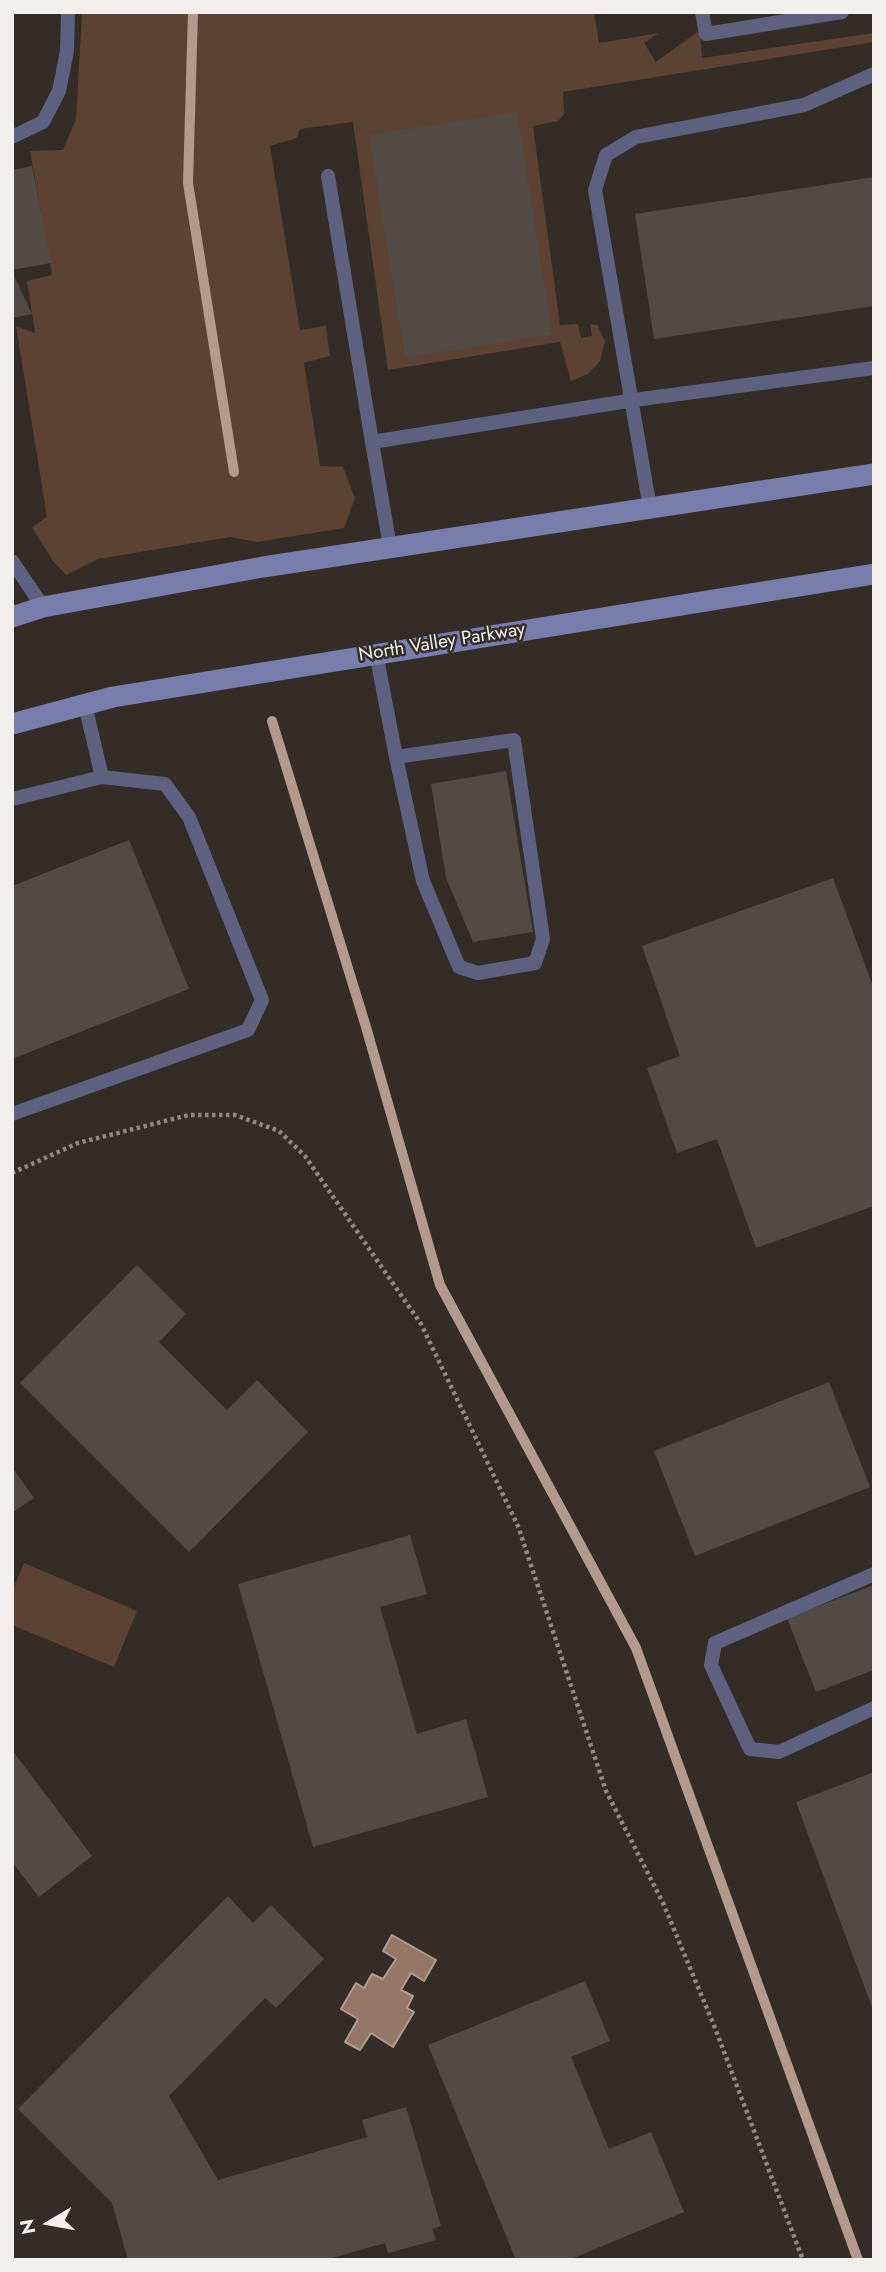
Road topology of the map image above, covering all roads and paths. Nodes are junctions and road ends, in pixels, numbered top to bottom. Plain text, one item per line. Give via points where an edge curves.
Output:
1 (68, 12) edge
2 (702, 12) edge
3 (842, 12) edge
4 (874, 74) edge
5 (12, 137) edge
6 (328, 176) dead end
7 (874, 368) edge
8 (634, 400) junction
9 (372, 442) junction
10 (874, 474) edge
11 (650, 508) junction
12 (390, 547) junction
13 (12, 561) edge
14 (874, 573) edge
15 (43, 607) junction
16 (12, 617) edge
17 (376, 653) junction
18 (85, 705) junction
19 (12, 724) edge
20 (396, 757) junction
21 (102, 777) junction
22 (12, 799) edge
23 (12, 1114) edge
24 (12, 1173) edge
25 (874, 1574) edge
26 (874, 1708) edge
27 (803, 2260) edge

1 - 5 lane via 60,91 43,122
2 - 3 lane via 706,34
4 - 8 lane via 804,105 636,137 606,155 595,190
6 - 9 lane
7 - 8 lane
8 - 9 lane
8 - 11 lane
9 - 12 lane
10 - 11 main road
11 - 12 main road
12 - 15 main road
13 - 15 lane
14 - 17 main road, North Valley Parkway
15 - 16 main road
17 - 18 main road, North Valley Parkway
17 - 20 lane
18 - 19 main road, North Valley Parkway
18 - 21 lane
20 - 20 lane via 423,881 459,967 478,973 535,963 543,939 514,740
21 - 22 lane
21 - 23 lane via 165,784 189,817 262,1000 248,1030
24 - 27 path via 78,1143 190,1115 235,1115 278,1131 305,1156 421,1324 518,1526 606,1791 663,1903
25 - 26 lane via 715,1643 711,1665 750,1748 779,1752

